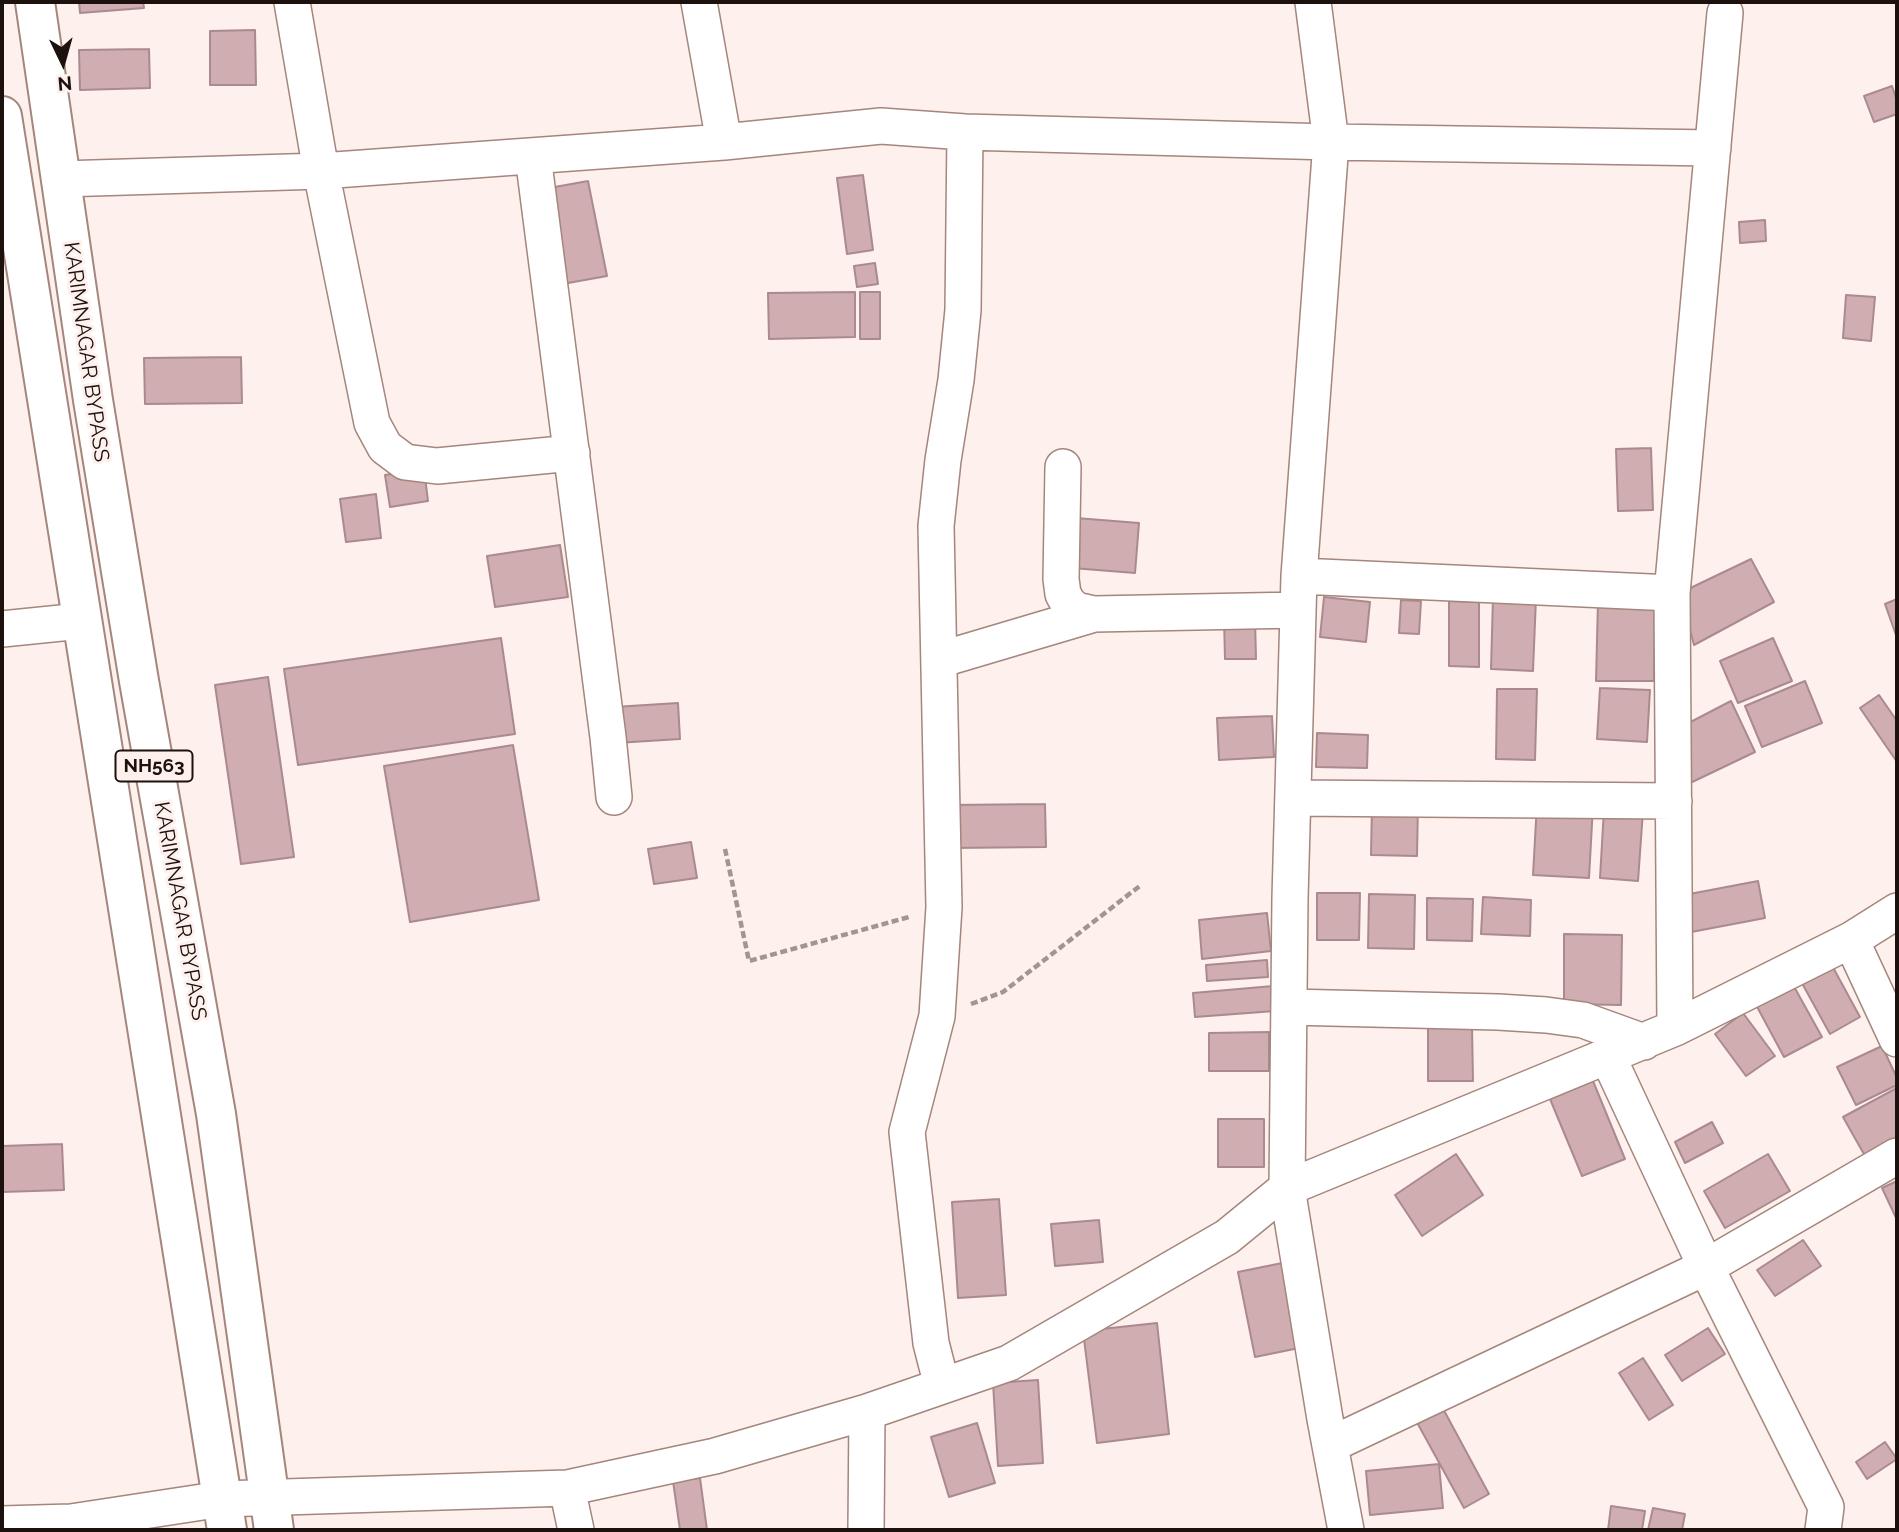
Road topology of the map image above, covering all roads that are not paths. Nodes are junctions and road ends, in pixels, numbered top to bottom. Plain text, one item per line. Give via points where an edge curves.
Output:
1 (35, 2) edge
2 (292, 2) edge
3 (699, 2) edge
4 (1313, 2) edge
5 (1725, 13) dead end
6 (2, 116) edge
7 (965, 132) junction
8 (724, 142) junction
9 (1331, 142) junction
10 (1713, 148) junction
11 (533, 156) junction
12 (321, 172) junction
13 (61, 179) junction
14 (572, 453) junction
15 (1063, 467) dead end
16 (1299, 576) junction
17 (1672, 593) junction
18 (1298, 610) junction
19 (1094, 614) junction
20 (81, 621) junction
21 (2, 629) edge
22 (939, 660) junction
23 (614, 797) dead end
24 (1293, 798) junction
25 (1674, 801) junction
26 (1897, 911) edge
27 (1851, 940) junction
28 (1289, 1007) junction
29 (1659, 1035) junction
30 (1897, 1039) edge
31 (1608, 1057) junction
32 (1897, 1156) edge
33 (1287, 1188) junction
34 (1706, 1267) junction
35 (942, 1386) junction
36 (867, 1412) junction
37 (1330, 1445) junction
38 (567, 1488) junction
39 (272, 1514) edge
40 (224, 1515) edge
41 (2, 1524) edge
42 (576, 1530) edge
43 (866, 1530) edge
44 (1346, 1530) edge
45 (1823, 1530) edge

1 - 13 highway, KARIMNAGAR BYPASS / NH563
2 - 12 street
3 - 8 street
4 - 9 street
5 - 10 street
6 - 20 highway, KARIMNAGAR BYPASS / NH563
7 - 8 street via 881,126
7 - 9 street
7 - 22 street via 963,310 936,526
8 - 11 street
9 - 10 street
9 - 16 street
10 - 17 street
11 - 12 street
11 - 14 street
12 - 13 street
12 - 14 street via 372,423 385,447 405,462 437,466
13 - 39 highway, KARIMNAGAR BYPASS / NH563 via 130,627 216,1114
14 - 23 street
15 - 19 street via 1063,594 1076,610
16 - 17 street
16 - 18 street
17 - 25 street
18 - 19 street
18 - 24 street
19 - 22 street
20 - 21 street
20 - 40 highway, KARIMNAGAR BYPASS / NH563
22 - 35 street via 944,907 937,1016 907,1132 931,1343
24 - 25 street
24 - 28 street
25 - 29 street
26 - 27 street
27 - 29 street
27 - 30 street
28 - 29 street via 1546,1015
28 - 33 street
29 - 31 street
31 - 33 street
31 - 34 street
32 - 34 street
33 - 35 street via 1227,1237 1009,1363
33 - 37 street
34 - 37 street
34 - 45 street via 1826,1507
35 - 36 street
36 - 38 street via 715,1457
36 - 43 street
37 - 44 street
38 - 39 street
38 - 42 street
39 - 40 street
40 - 41 street

